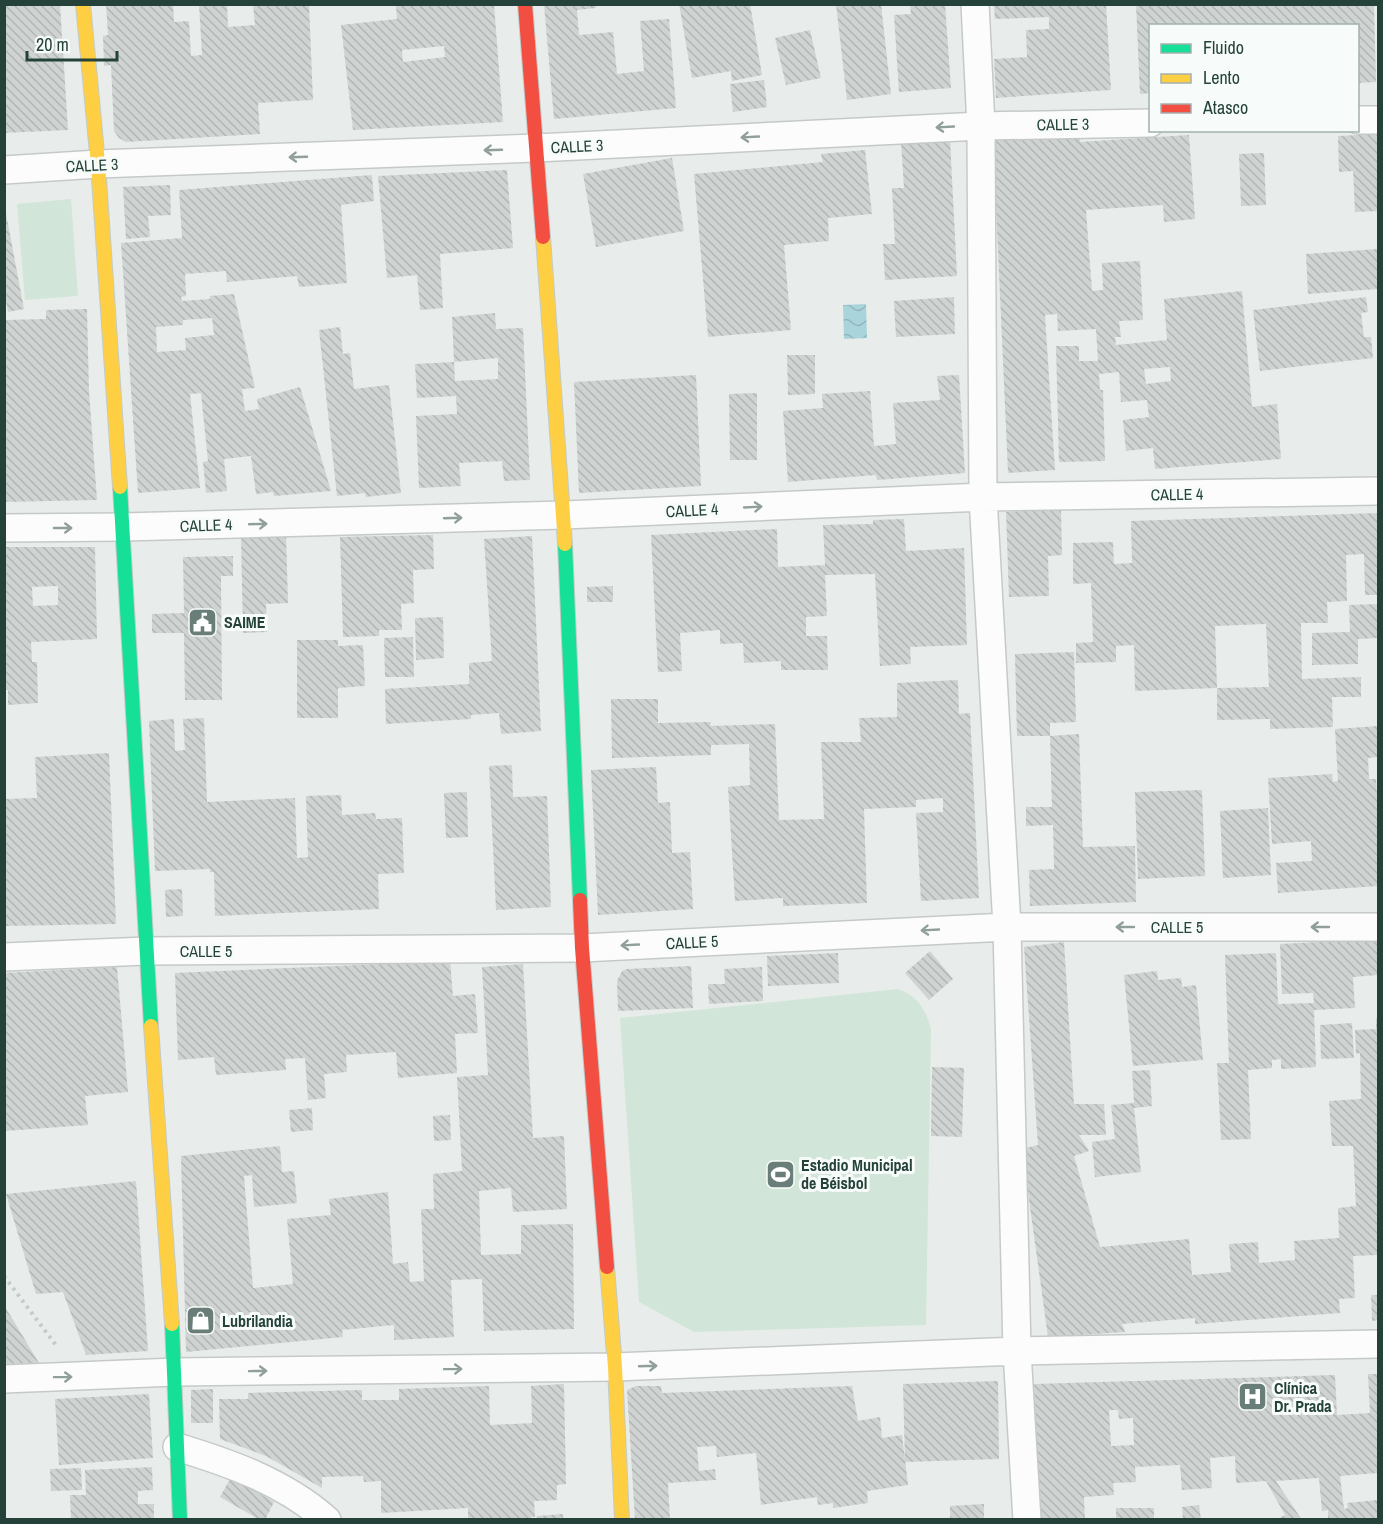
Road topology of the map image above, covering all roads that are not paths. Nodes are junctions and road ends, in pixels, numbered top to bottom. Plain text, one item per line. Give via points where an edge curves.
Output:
1 (83, 4) edge
2 (525, 4) edge
3 (975, 4) edge
4 (1359, 120) edge
5 (1378, 120) edge
6 (1149, 123) edge
7 (981, 126) junction
8 (536, 148) junction
9 (98, 164) junction
10 (4, 170) edge
11 (1378, 491) edge
12 (983, 497) junction
13 (564, 515) junction
14 (123, 527) junction
15 (4, 528) edge
16 (1007, 927) junction
17 (1378, 927) edge
18 (582, 948) junction
19 (146, 951) junction
20 (4, 957) edge
21 (1378, 1344) edge
22 (1017, 1351) junction
23 (615, 1367) junction
24 (176, 1372) junction
25 (4, 1379) edge
26 (177, 1448) junction
27 (180, 1520) edge
28 (327, 1520) edge
29 (622, 1520) edge
30 (1027, 1520) edge

1 - 9 street
2 - 8 street
3 - 7 street
4 - 5 street
6 - 7 street, CALLE 3
7 -> 8 street, CALLE 3
7 - 12 street
8 -> 9 street, CALLE 3
8 - 13 street
9 - 10 street, CALLE 3
9 - 14 street
11 - 12 street, CALLE 4
13 -> 12 street, CALLE 4
12 - 16 street
14 -> 13 street, CALLE 4
13 - 18 street
15 -> 14 street, CALLE 4
14 - 19 street
17 -> 16 street, CALLE 5
16 -> 18 street, CALLE 5
16 - 22 street
18 - 19 street, CALLE 5
18 - 23 street
19 - 20 street, CALLE 5
19 - 24 street
21 - 22 street
23 -> 22 street
22 - 30 street
24 -> 23 street
23 - 29 street
25 -> 24 street
24 - 26 street
26 - 27 street
26 - 28 street via 256,1475

